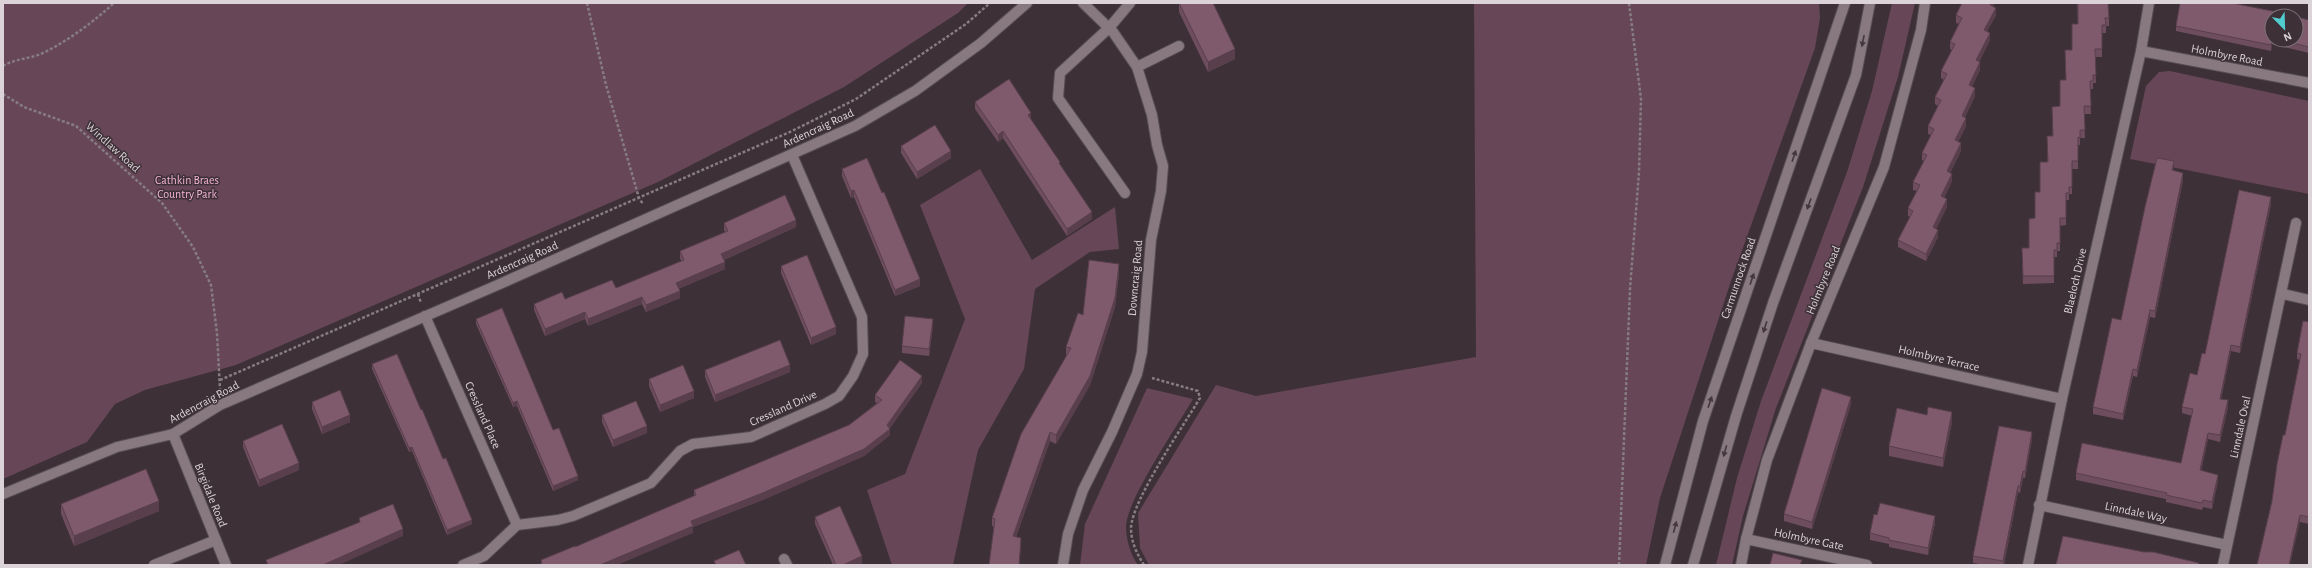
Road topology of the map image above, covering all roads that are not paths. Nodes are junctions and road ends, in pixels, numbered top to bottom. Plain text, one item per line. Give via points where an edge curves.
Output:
1 (1027, 3) edge
2 (1083, 3) edge
3 (1130, 3) edge
4 (1846, 3) edge
5 (1870, 3) edge
6 (1925, 3) edge
7 (2150, 3) edge
8 (1109, 28) junction
9 (1179, 46) dead end
10 (2141, 51) junction
11 (1137, 67) junction
12 (2309, 83) edge
13 (792, 155) junction
14 (1125, 193) dead end
15 (2296, 223) dead end
16 (2283, 294) junction
17 (2309, 300) edge
18 (425, 316) junction
19 (1811, 343) junction
20 (2062, 399) junction
21 (173, 434) junction
22 (3, 494) edge
23 (2040, 505) junction
24 (517, 525) junction
25 (1746, 539) junction
26 (216, 540) junction
27 (2227, 545) junction
28 (154, 565) edge
29 (226, 565) edge
30 (464, 565) edge
31 (1063, 565) edge
32 (1665, 565) edge
33 (1694, 565) edge
34 (1741, 565) edge
35 (1867, 565) edge
36 (2028, 565) edge
37 (2224, 565) edge

1 - 13 street, Ardencraig Road via 981,44 915,91 855,126
2 - 8 street, Downcraig Road
3 - 8 street
32 -> 4 street, Carmunnock Road via 1703,421
5 -> 33 street via 1856,75 1773,303 1736,416
6 - 19 street, Holmbyre Road via 1921,30 1884,167
7 - 10 street, Blaeloch Drive
8 - 11 street, Downcraig Road
8 - 14 street via 1060,72 1058,98
9 - 11 street
10 - 12 street, Holmbyre Road
10 - 20 street, Blaeloch Drive
11 - 31 street, Downcraig Road via 1152,114 1163,166 1151,240 1142,352 1137,374 1083,490 1068,534
13 - 18 street, Ardencraig Road
13 - 24 street, Cressland Drive via 862,317 863,354 853,376 842,390 825,404 751,437 693,444 680,451 651,482 573,516
15 - 16 street, Linndale Oval
16 - 17 street
16 - 27 street, Linndale Oval
18 - 21 street, Ardencraig Road via 220,405
18 - 24 street, Cressland Place
19 - 20 street, Holmbyre Terrace
19 - 25 street, Holmbyre Road via 1767,460
20 - 23 street, Blaeloch Drive
21 - 22 street, Ardencraig Road via 117,447
21 - 26 street, Birgidale Road
23 - 27 street, Linndale Way
23 - 36 street, Blaeloch Drive
24 - 30 street via 484,556
25 - 34 street, Holmbyre Road
25 - 35 street, Holmbyre Gate
26 - 28 street
26 - 29 street, Birgidale Road
27 - 37 street, Linndale Oval

